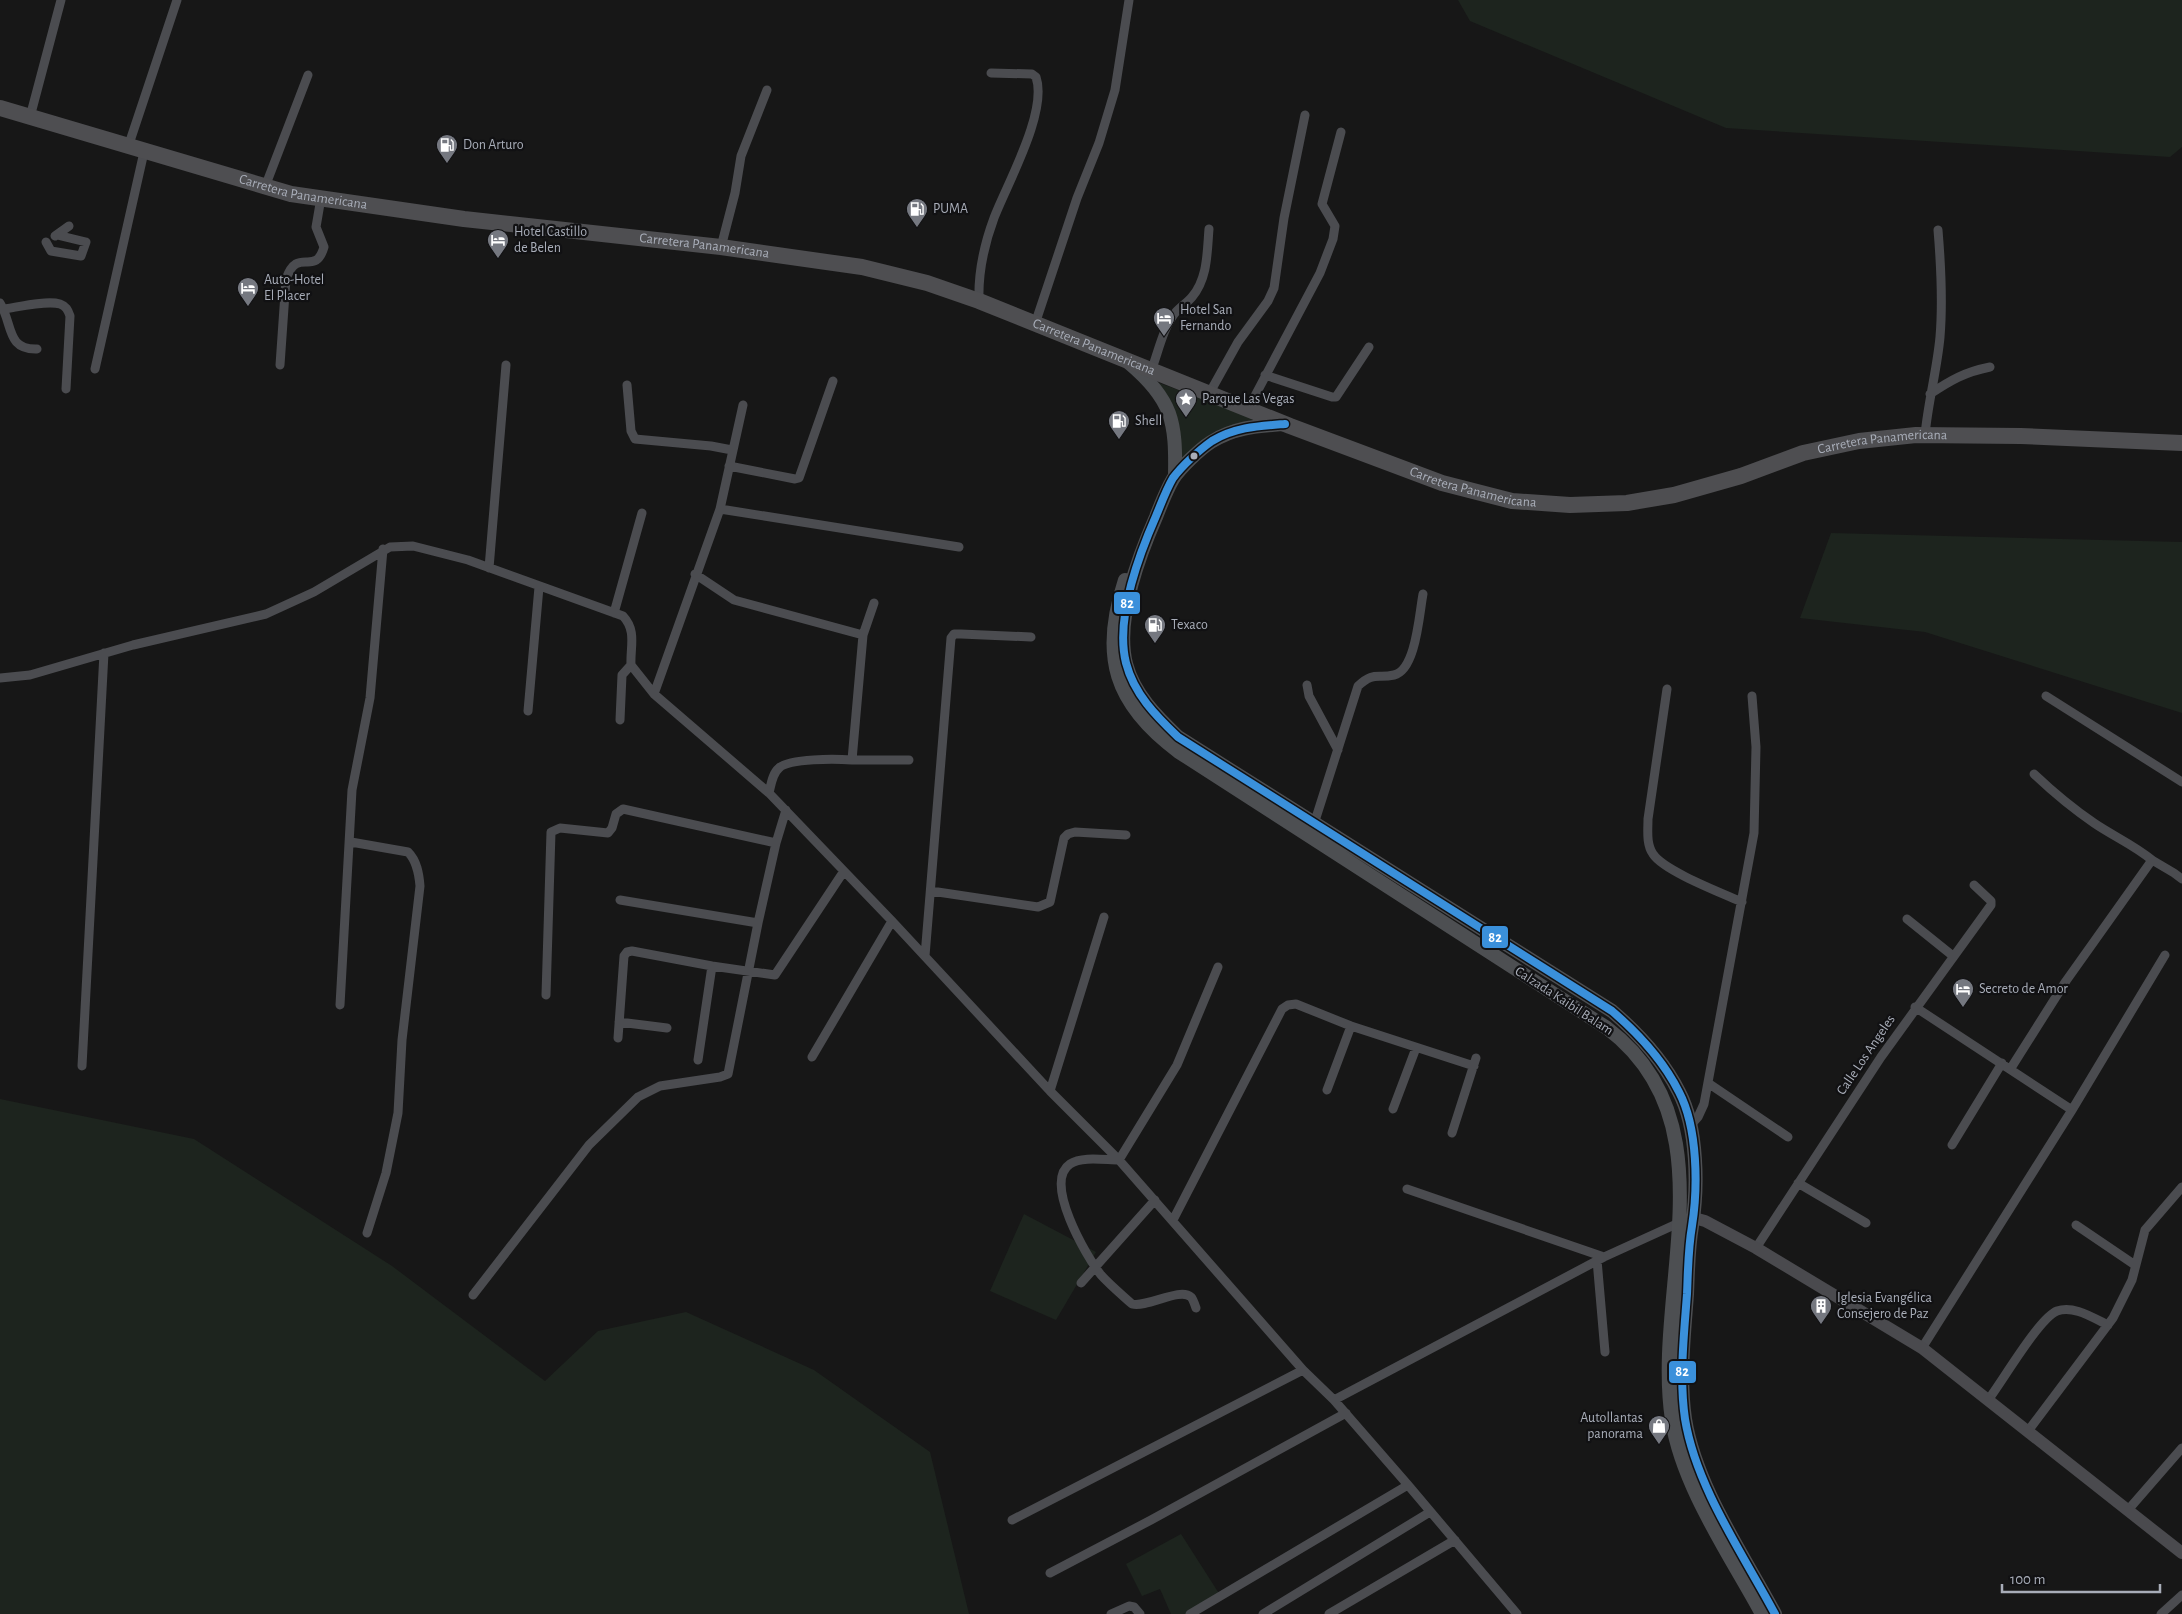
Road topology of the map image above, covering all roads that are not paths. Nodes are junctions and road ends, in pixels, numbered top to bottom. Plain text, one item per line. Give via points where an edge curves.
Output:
1 (61, 0) edge
2 (177, 0) edge
3 (1129, 0) edge
4 (991, 73) dead end
5 (308, 75) dead end
6 (767, 90) dead end
7 (0, 108) edge
8 (1305, 115) dead end
9 (30, 117) junction
10 (1341, 132) dead end
11 (136, 149) junction
12 (265, 187) junction
13 (321, 198) junction
14 (69, 226) dead end
15 (1208, 229) dead end
16 (1938, 230) dead end
17 (56, 235) junction
18 (46, 242) junction
19 (721, 247) junction
20 (55, 261) dead end
21 (979, 301) junction
22 (2, 306) edge
23 (1035, 324) junction
24 (1368, 347) dead end
25 (37, 349) dead end
26 (1126, 361) junction
27 (280, 365) dead end
28 (506, 365) dead end
29 (1990, 366) dead end
30 (95, 369) dead end
31 (1151, 371) junction
32 (1265, 375) junction
33 (833, 381) dead end
34 (627, 385) dead end
35 (66, 389) dead end
36 (1209, 394) junction
37 (1930, 394) junction
38 (743, 405) dead end
39 (1248, 409) junction
40 (1285, 424) junction
41 (1925, 435) junction
42 (2182, 443) edge
43 (732, 450) junction
44 (729, 466) junction
45 (1174, 476) junction
46 (720, 508) junction
47 (642, 513) dead end
48 (959, 547) dead end
49 (383, 549) junction
50 (1138, 558) junction
51 (489, 568) junction
52 (695, 574) junction
53 (539, 587) junction
54 (1422, 594) dead end
55 (874, 603) dead end
56 (614, 613) junction
57 (863, 635) junction
58 (1031, 637) dead end
59 (104, 653) junction
60 (630, 665) junction
61 (0, 678) edge
62 (1307, 685) dead end
63 (1667, 688) dead end
64 (654, 694) junction
65 (1752, 696) dead end
66 (2046, 696) dead end
67 (528, 711) dead end
68 (620, 720) dead end
69 (1338, 750) junction
70 (852, 760) junction
71 (909, 760) dead end
72 (2034, 774) dead end
73 (2182, 782) edge
74 (769, 793) junction
75 (786, 810) junction
76 (1314, 824) junction
77 (1126, 835) dead end
78 (351, 842) junction
79 (776, 843) junction
80 (2152, 860) junction
81 (844, 870) junction
82 (2182, 880) edge
83 (1974, 885) dead end
84 (931, 892) junction
85 (620, 900) dead end
86 (1742, 902) junction
87 (1104, 917) dead end
88 (1907, 919) dead end
89 (892, 921) junction
90 (758, 923) junction
91 (2166, 955) dead end
92 (925, 956) junction
93 (1953, 956) junction
94 (712, 966) junction
95 (1218, 967) dead end
96 (747, 971) junction
97 (546, 995) dead end
98 (340, 1005) dead end
99 (1915, 1007) junction
100 (619, 1022) junction
101 (1351, 1026) junction
102 (667, 1028) dead end
103 (618, 1038) dead end
104 (1416, 1048) junction
105 (812, 1057) dead end
106 (698, 1060) dead end
107 (2002, 1063) junction
108 (82, 1066) dead end
109 (2011, 1068) junction
110 (1708, 1083) junction
111 (1327, 1090) dead end
112 (1050, 1091) junction
113 (1393, 1109) dead end
114 (2072, 1110) junction
115 (1690, 1126) junction
116 (1452, 1133) dead end
117 (1788, 1137) dead end
118 (1952, 1145) dead end
119 (1119, 1160) junction
120 (1798, 1183) junction
121 (2182, 1187) edge
122 (1407, 1189) dead end
123 (1155, 1200) junction
124 (1694, 1218) junction
125 (1173, 1220) junction
126 (1678, 1223) junction
127 (1866, 1223) dead end
128 (2076, 1224) dead end
129 (367, 1233) dead end
130 (1756, 1248) junction
131 (1600, 1259) junction
132 (2135, 1265) junction
133 (1096, 1267) junction
134 (1081, 1283) dead end
135 (473, 1294) dead end
136 (1196, 1308) dead end
137 (2108, 1325) junction
138 (1922, 1348) junction
139 (1605, 1352) dead end
140 (1303, 1370) junction
141 (1334, 1400) junction
142 (1988, 1400) junction
143 (1346, 1413) junction
144 (2028, 1431) junction
145 (2182, 1448) edge
146 (1408, 1484) junction
147 (2128, 1510) junction
148 (1430, 1512) junction
149 (1012, 1520) dead end
150 (1455, 1540) junction
151 (2182, 1553) edge
152 (1050, 1573) dead end
153 (2182, 1595) edge
154 (1111, 1614) edge
155 (1140, 1614) edge
156 (1190, 1614) edge
157 (1263, 1614) edge
158 (1329, 1614) edge
159 (1517, 1614) edge
160 (1762, 1614) edge
161 (1775, 1614) edge
162 (2161, 1614) edge

1 - 9 street
2 - 11 street
3 - 23 street via 1115,90 1100,143 1077,198
4 - 21 street via 1032,74 1036,77 1039,91 1024,150 994,219 981,261
5 - 12 street
6 - 19 street via 741,156
7 - 9 highway, Carretera Panamericana
8 - 36 street via 1284,218 1274,288
9 - 11 highway, Carretera Panamericana
10 - 32 street via 1322,204 1335,226 1333,239 1320,272
11 - 12 highway, Carretera Panamericana
11 - 30 street
12 - 13 highway, Carretera Panamericana
13 - 19 highway, Carretera Panamericana via 464,219
13 - 27 street via 316,227 324,247 322,253 312,262 294,264 286,279
14 - 17 street
15 - 31 street via 1206,267 1200,286 1170,323
16 - 37 street via 1942,297 1940,338
17 - 18 street
17 - 18 street via 86,242 81,256 51,251
18 - 20 street via 46,249
19 - 21 highway, Carretera Panamericana via 862,267 927,283
21 - 23 highway, Carretera Panamericana
22 - 25 street via 15,343 27,349
22 - 35 street via 61,304 67,308 70,316
23 - 26 highway, Carretera Panamericana
24 - 32 street via 1336,397
26 - 31 highway, Carretera Panamericana
26 - 45 main road, Calzada Kaibil Balam via 1151,383 1168,409 1175,436
28 - 51 street
29 - 37 street via 1968,371
31 - 36 highway, Carretera Panamericana
32 - 39 street
33 - 44 street via 799,478
34 - 43 street via 631,431 635,439
36 - 39 highway, Carretera Panamericana
37 - 41 street
38 - 43 street
39 - 40 highway, Carretera Panamericana
40 - 41 highway, Carretera Panamericana via 1442,483 1512,501 1570,505 1674,495 1741,476 1803,453 1859,440
40 - 45 main road, Calzada Kaibil Balam via 1251,426 1224,435 1206,446
41 - 42 highway, Carretera Panamericana
43 - 44 street
44 - 46 street
45 - 50 main road, Calzada Kaibil Balam
46 - 48 street
46 - 52 street
47 - 56 street
49 - 51 street via 390,546 420,547
49 - 59 street via 314,592 266,614
49 - 78 street via 370,698 352,790
50 - 76 main road, Calzada Kaibil Balam via 1123,632 1126,664 1136,688 1178,737
50 - 126 main road, Calzada Kaibil Balam via 1128,572 1119,598 1112,642 1119,677 1129,700 1145,723 1179,752 1607,1028 1628,1045 1655,1081 1669,1112 1679,1164
51 - 53 street
52 - 57 street via 734,600
52 - 64 street
53 - 56 street
53 - 67 street
54 - 69 street via 1411,660 1403,672 1392,676 1378,675 1358,686
55 - 57 street
56 - 60 street via 623,616 632,631
57 - 70 street
58 - 84 street via 954,634 951,638
59 - 61 street via 30,675
59 - 108 street
60 - 64 street
60 - 68 street via 622,675
62 - 69 street via 1309,696
63 - 86 street via 1648,819 1652,853 1680,873
64 - 74 street
65 - 86 street via 1756,747 1754,833
66 - 73 street
69 - 76 street
70 - 71 street
70 - 74 street via 787,763 774,774
72 - 80 street via 2094,824
74 - 75 street
75 - 79 street
75 - 81 street
76 - 115 main road, Calzada Kaibil Balam via 1612,1012 1644,1041 1665,1067 1680,1094
77 - 84 street via 1068,834 1064,838 1050,902 1046,905 1038,907
78 - 98 street
78 - 129 street via 408,852 418,871 420,886 402,1040 398,1113 386,1173
79 - 90 street
79 - 97 street via 623,810 616,814 608,833 560,828 552,832
80 - 82 street
80 - 109 street via 2066,981
81 - 89 street
81 - 96 street via 778,973
83 - 93 street, Calle Los Angeles via 1992,903
84 - 92 street
85 - 90 street
86 - 110 street
87 - 112 street
88 - 93 street
89 - 92 street
89 - 105 street
90 - 96 street
91 - 114 street
92 - 112 street
93 - 99 street, Calle Los Angeles
94 - 96 street
94 - 100 street via 627,952 624,956
94 - 106 street
95 - 119 street via 1177,1065
96 - 135 street via 728,1074 660,1086 638,1097 589,1145
99 - 107 street
99 - 120 street, Calle Los Angeles
100 - 102 street
100 - 103 street
101 - 104 street
101 - 111 street
101 - 125 street via 1296,1004 1282,1009
104 - 113 street
104 - 116 street via 1475,1062
107 - 109 street
107 - 118 street
109 - 114 street
110 - 115 street via 1702,1111
110 - 117 street
112 - 119 street
114 - 138 street
115 - 124 main road, Calzada Kaibil Balam
119 - 123 street
119 - 133 street via 1071,1163 1063,1170 1061,1178 1062,1198 1073,1227
120 - 127 street
120 - 130 street, Calle Los Angeles
121 - 132 street via 2145,1230
122 - 131 street
123 - 125 street
123 - 133 street
124 - 126 street
124 - 130 street
124 - 161 main road, Calzada Kaibil Balam via 1682,1355 1686,1422 1705,1482
125 - 140 street
126 - 131 street
126 - 160 main road, Calzada Kaibil Balam via 1668,1362 1672,1422 1691,1482
128 - 132 street
130 - 138 street
131 - 139 street
131 - 141 street
132 - 137 street via 2125,1296
133 - 134 street
133 - 136 street via 1132,1304 1146,1305 1184,1294 1190,1297
137 - 142 street via 2083,1313 2056,1311 2039,1328
137 - 144 street
138 - 142 street
140 - 141 street
140 - 149 street
141 - 143 street
142 - 144 street
143 - 146 street
143 - 152 street
144 - 147 street
145 - 147 street
146 - 148 street
146 - 156 street
147 - 151 street
148 - 150 street
148 - 157 street
150 - 158 street
150 - 159 street
153 - 162 street
154 - 155 street via 1129,1606

